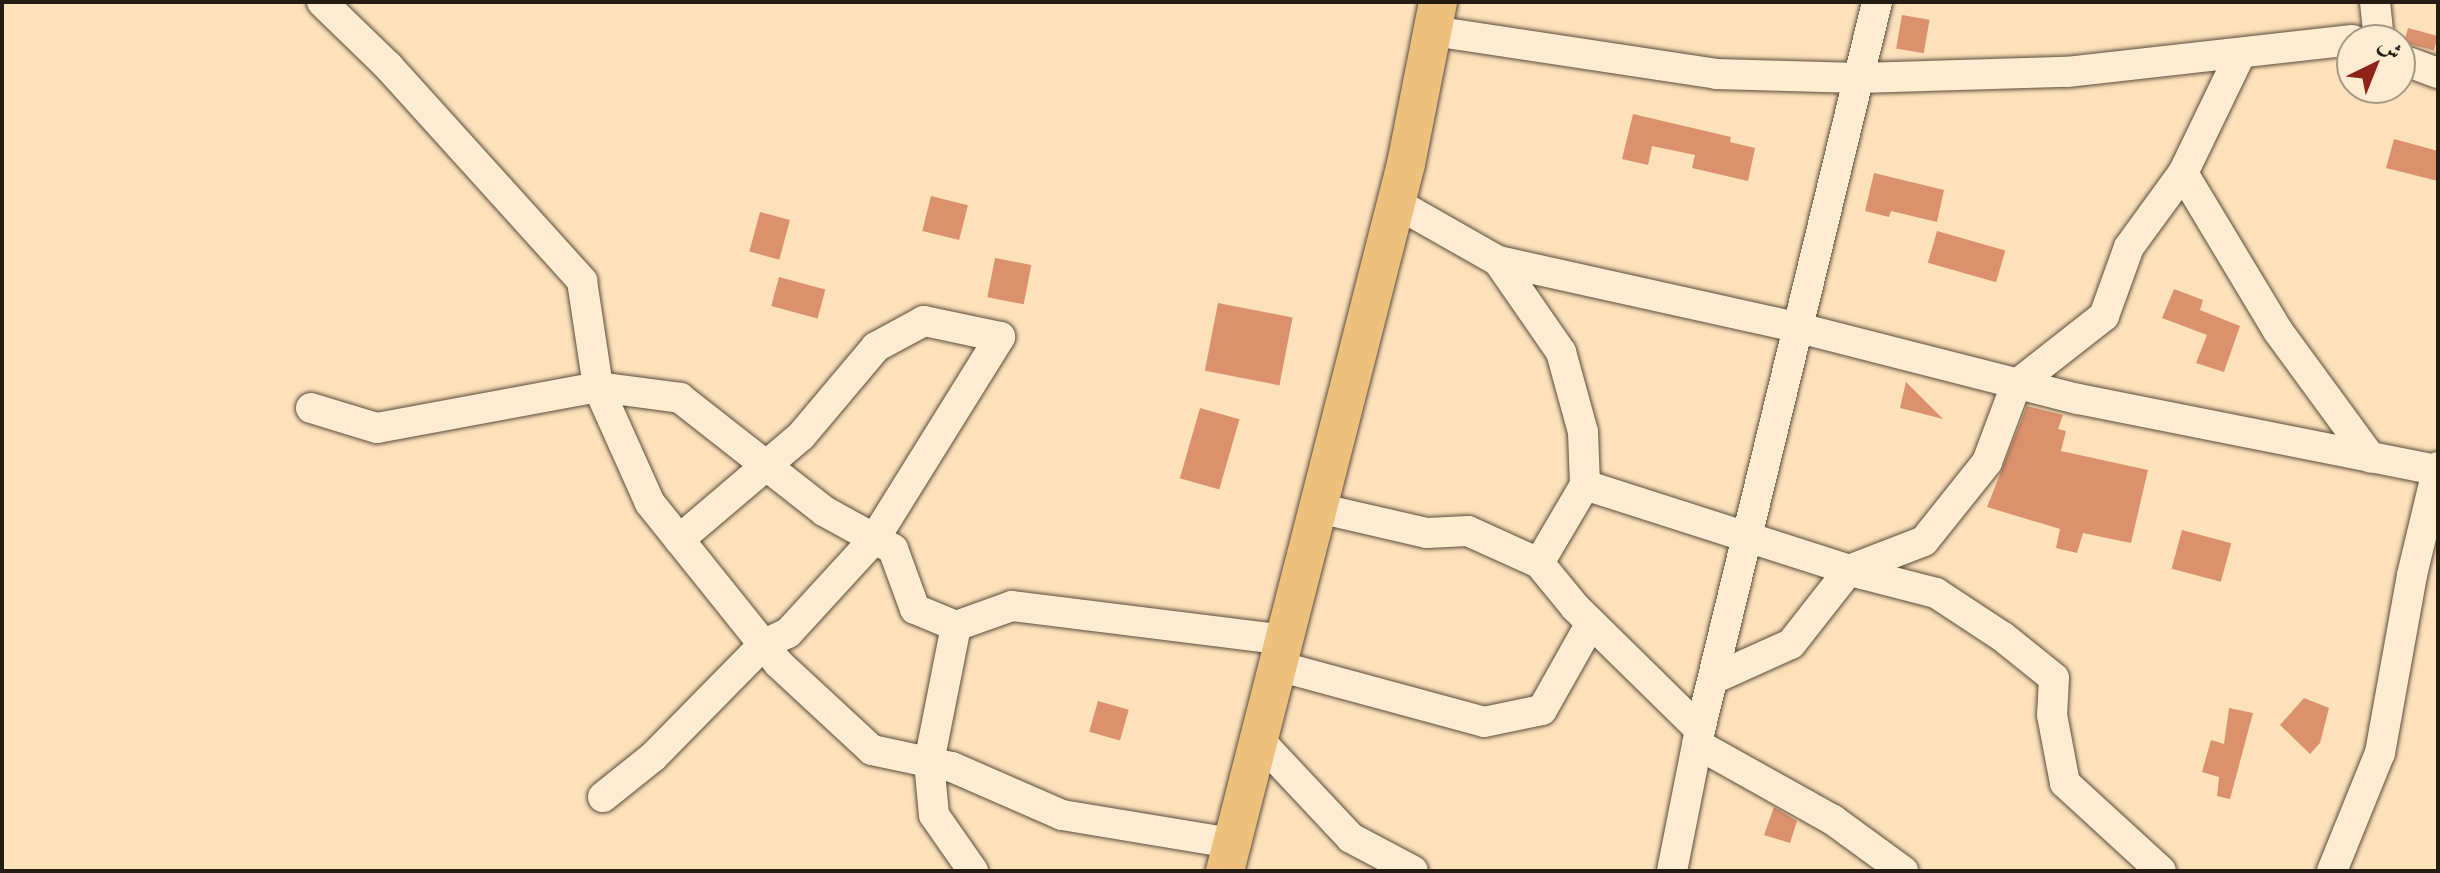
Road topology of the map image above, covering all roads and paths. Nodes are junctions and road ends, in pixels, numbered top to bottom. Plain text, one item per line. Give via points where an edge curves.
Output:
1 (322, 2) edge
2 (1877, 2) edge
3 (2375, 2) edge
4 (1436, 17) edge
5 (2377, 24) edge
6 (2336, 42) edge
7 (2240, 55) junction
8 (2416, 65) edge
9 (2438, 73) edge
10 (1859, 78) junction
11 (2183, 173) junction
12 (1396, 203) junction
13 (1498, 261) junction
14 (1799, 328) junction
15 (2016, 385) junction
16 (598, 387) junction
17 (311, 408) dead end
18 (2371, 458) junction
19 (765, 469) junction
20 (2438, 469) edge
21 (1585, 485) junction
22 (1318, 508) junction
23 (1749, 534) junction
24 (875, 538) junction
25 (679, 540) junction
26 (1539, 563) junction
27 (1849, 570) junction
28 (1591, 623) junction
29 (956, 626) junction
30 (763, 645) junction
31 (1281, 653) junction
32 (1713, 679) junction
33 (1699, 737) junction
34 (1259, 740) junction
35 (929, 762) junction
36 (603, 797) dead end
37 (1228, 857) edge
38 (1883, 865) edge
39 (973, 871) edge
40 (1413, 871) edge
41 (1672, 871) edge
42 (2161, 871) edge
43 (2332, 871) edge

1 - 16 street via 388,66 582,281
2 - 10 street
3 - 5 street
4 - 10 street via 1716,74
4 - 12 main road
6 - 7 street
7 - 10 street via 2067,72
7 - 11 street
8 - 9 street
10 - 14 street
11 - 15 street via 2129,247 2104,316
11 - 18 street via 2278,331
12 - 13 street
12 - 22 main road
13 - 14 street
13 - 21 street via 1561,352 1583,432
14 - 15 street
14 - 23 street
15 - 18 street
15 - 27 street via 1987,462 1924,541
16 - 17 street via 377,428
16 - 19 street via 680,398
16 - 25 street via 650,503
18 - 20 street
19 - 24 street via 824,511
19 - 24 street via 834,401 876,347 924,321 1000,337
19 - 25 street
20 - 43 street via 2412,575 2380,753
21 - 23 street
21 - 26 street
22 - 26 street via 1427,533 1468,531
22 - 31 main road
23 - 27 street
23 - 32 street
24 - 29 street via 893,549 915,609
24 - 30 street via 788,633
25 - 30 street
26 - 28 street
27 - 32 street via 1791,644
27 - 42 street via 1936,593 2054,678 2052,715 2065,783
28 - 31 street via 1542,710 1484,722
28 - 33 street
29 - 31 street via 1012,606
29 - 35 street
30 - 35 street via 872,750
30 - 36 street via 653,757
31 - 34 main road
32 - 33 street
33 - 38 street via 1833,820
33 - 41 street
34 - 37 main road
34 - 40 street via 1351,838
35 - 37 street via 1062,815
35 - 39 street via 934,815

